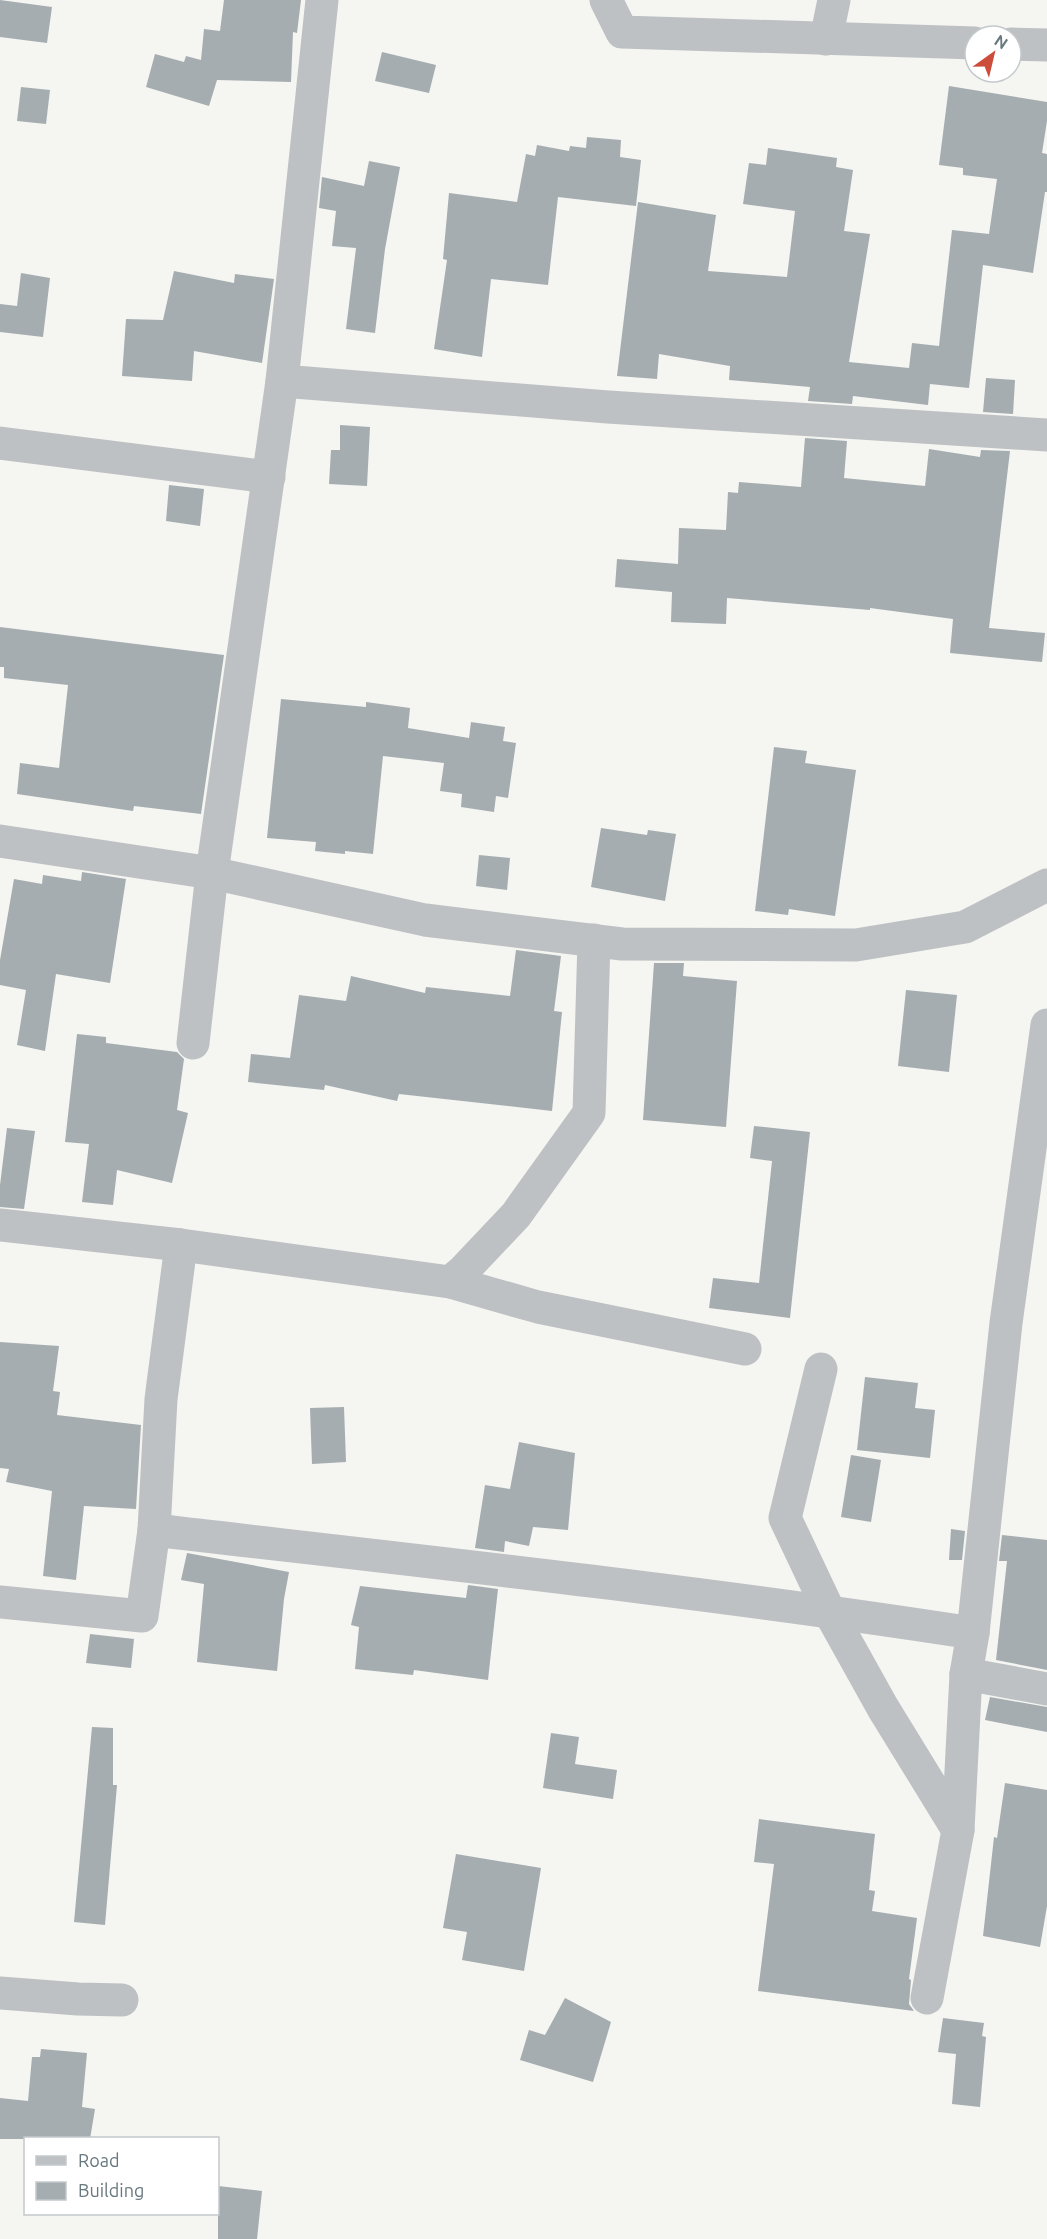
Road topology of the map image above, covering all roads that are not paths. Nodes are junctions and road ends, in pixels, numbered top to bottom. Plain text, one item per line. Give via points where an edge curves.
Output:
1 (322, 0) edge
2 (606, 0) edge
3 (834, 0) edge
4 (826, 39) junction
5 (963, 43) edge
6 (1023, 44) edge
7 (1047, 45) edge
8 (282, 381) junction
9 (1047, 435) edge
10 (0, 443) edge
11 (269, 477) junction
12 (0, 841) edge
13 (213, 873) junction
14 (1047, 885) edge
15 (594, 940) junction
16 (1047, 1025) edge
17 (193, 1043) dead end
18 (0, 1225) edge
19 (181, 1245) junction
20 (450, 1282) junction
21 (745, 1349) dead end
22 (820, 1369) dead end
23 (154, 1530) junction
24 (0, 1602) edge
25 (829, 1611) junction
26 (974, 1633) junction
27 (966, 1674) junction
28 (1047, 1689) edge
29 (958, 1830) junction
30 (0, 1993) edge
31 (927, 1998) dead end
32 (122, 2000) dead end

1 - 8 street
2 - 4 street via 622,32
3 - 4 street
4 - 5 street
6 - 7 street
8 - 9 street via 620,408
8 - 11 street
10 - 11 street
11 - 13 street
12 - 13 street
13 - 15 street via 425,920
13 - 17 street
14 - 15 street via 965,927 856,945 622,944
15 - 20 street via 589,1113 516,1215
16 - 26 street via 1006,1323
18 - 19 street
19 - 20 street
19 - 23 street via 161,1399
20 - 21 street via 538,1306
22 - 25 street via 784,1518
23 - 24 street via 142,1616
23 - 25 street
25 - 26 street
25 - 29 street
26 - 27 street
27 - 28 street
27 - 29 street
29 - 31 street
30 - 32 street

